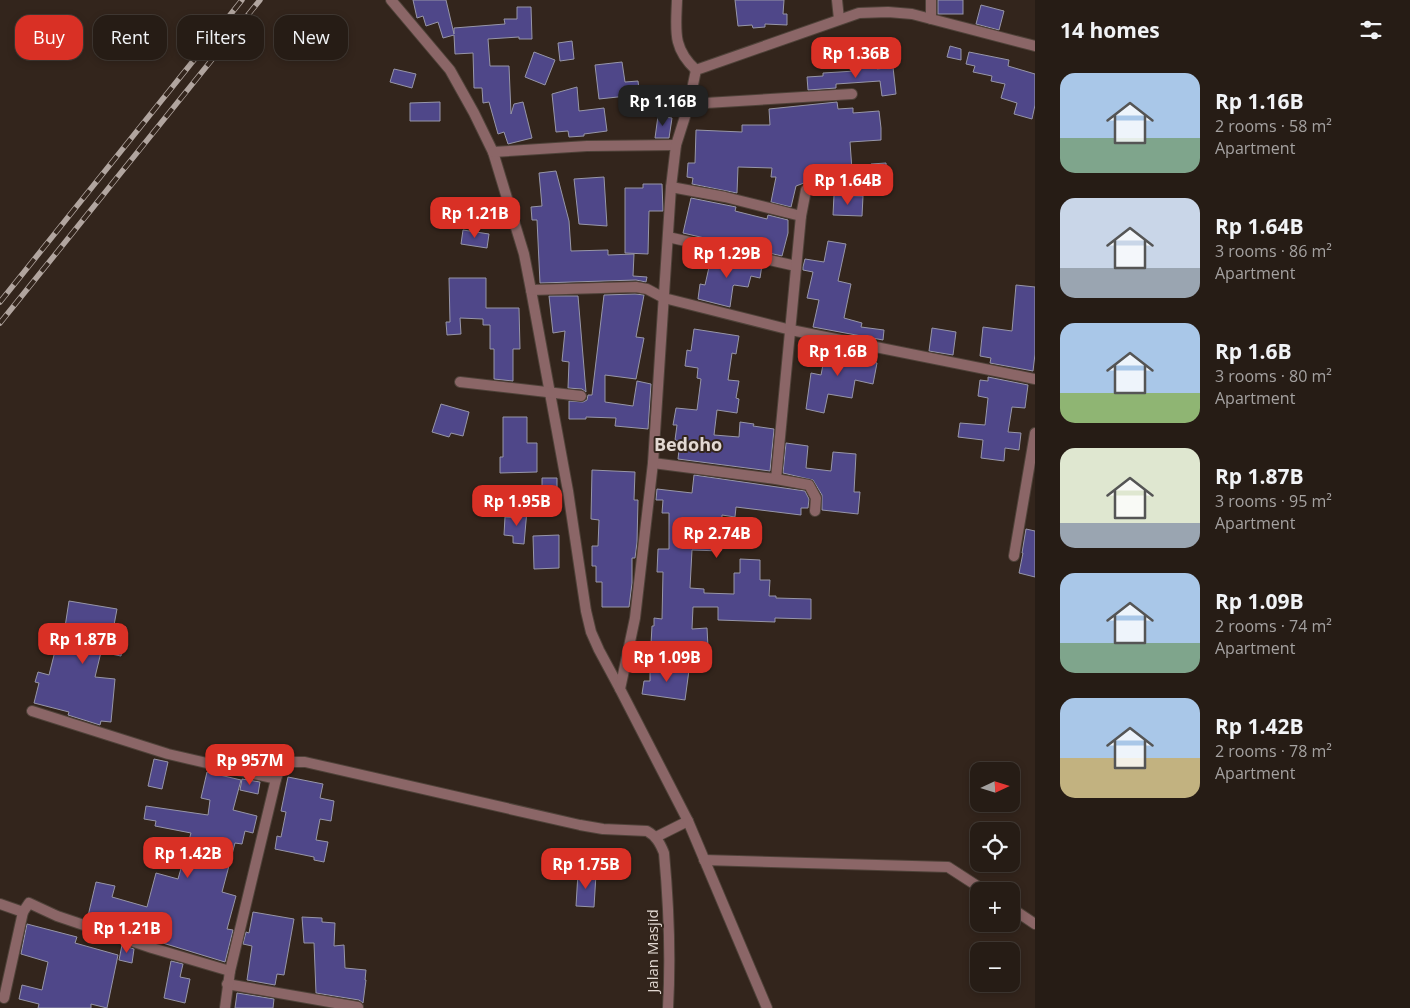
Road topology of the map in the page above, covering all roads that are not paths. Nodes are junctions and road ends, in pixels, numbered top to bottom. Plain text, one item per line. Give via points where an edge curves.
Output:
1 (391, 0) edge
2 (677, 0) edge
3 (837, 0) edge
4 (931, 0) edge
5 (839, 19) junction
6 (931, 19) junction
7 (1035, 46) edge
8 (696, 70) junction
9 (852, 94) dead end
10 (689, 104) junction
11 (676, 145) junction
12 (493, 152) junction
13 (671, 187) junction
14 (806, 190) dead end
15 (801, 216) junction
16 (668, 237) junction
17 (796, 266) junction
18 (531, 290) junction
19 (664, 298) junction
20 (791, 330) junction
21 (1035, 379) edge
22 (460, 382) dead end
23 (551, 394) junction
24 (581, 396) dead end
25 (1035, 433) edge
26 (653, 463) junction
27 (776, 479) junction
28 (815, 511) dead end
29 (1014, 556) dead end
30 (620, 689) junction
31 (32, 711) dead end
32 (276, 779) junction
33 (685, 822) junction
34 (656, 837) junction
35 (704, 860) junction
36 (972, 882) edge
37 (0, 904) edge
38 (23, 912) junction
39 (1020, 914) edge
40 (1035, 924) edge
41 (230, 971) junction
42 (227, 984) junction
43 (4, 998) dead end
44 (358, 1007) edge
45 (224, 1008) edge
46 (668, 1008) edge
47 (767, 1008) edge

1 - 12 street via 450,70
2 - 8 street via 679,50
3 - 5 street
4 - 6 street
5 - 6 street via 859,13 888,12
5 - 8 street
6 - 7 street
8 - 10 street
9 - 10 street
10 - 11 street
11 - 12 street
11 - 13 street
12 - 18 street via 524,254
13 - 15 street
13 - 16 street
14 - 15 street
15 - 17 street
16 - 17 street
16 - 19 street
17 - 20 street
18 - 19 street via 636,287
18 - 23 street
19 - 20 street
19 - 26 street
20 - 21 street
20 - 27 street
22 - 23 street
23 - 24 street
23 - 30 street via 586,611 591,632
25 - 29 street
26 - 27 street
26 - 30 street via 635,618
27 - 28 street via 809,485 816,498
30 - 33 street
31 - 32 street via 168,754
32 - 34 street via 285,764 305,762 580,825 647,831
32 - 41 street
33 - 34 street
33 - 35 street
34 - 46 street, Jalan Masjid via 664,853 670,916
35 - 36 street via 948,867
35 - 47 street
37 - 38 street
38 - 41 street via 29,903 57,916
38 - 43 street
39 - 40 street
41 - 42 street
42 - 44 street
42 - 45 street

